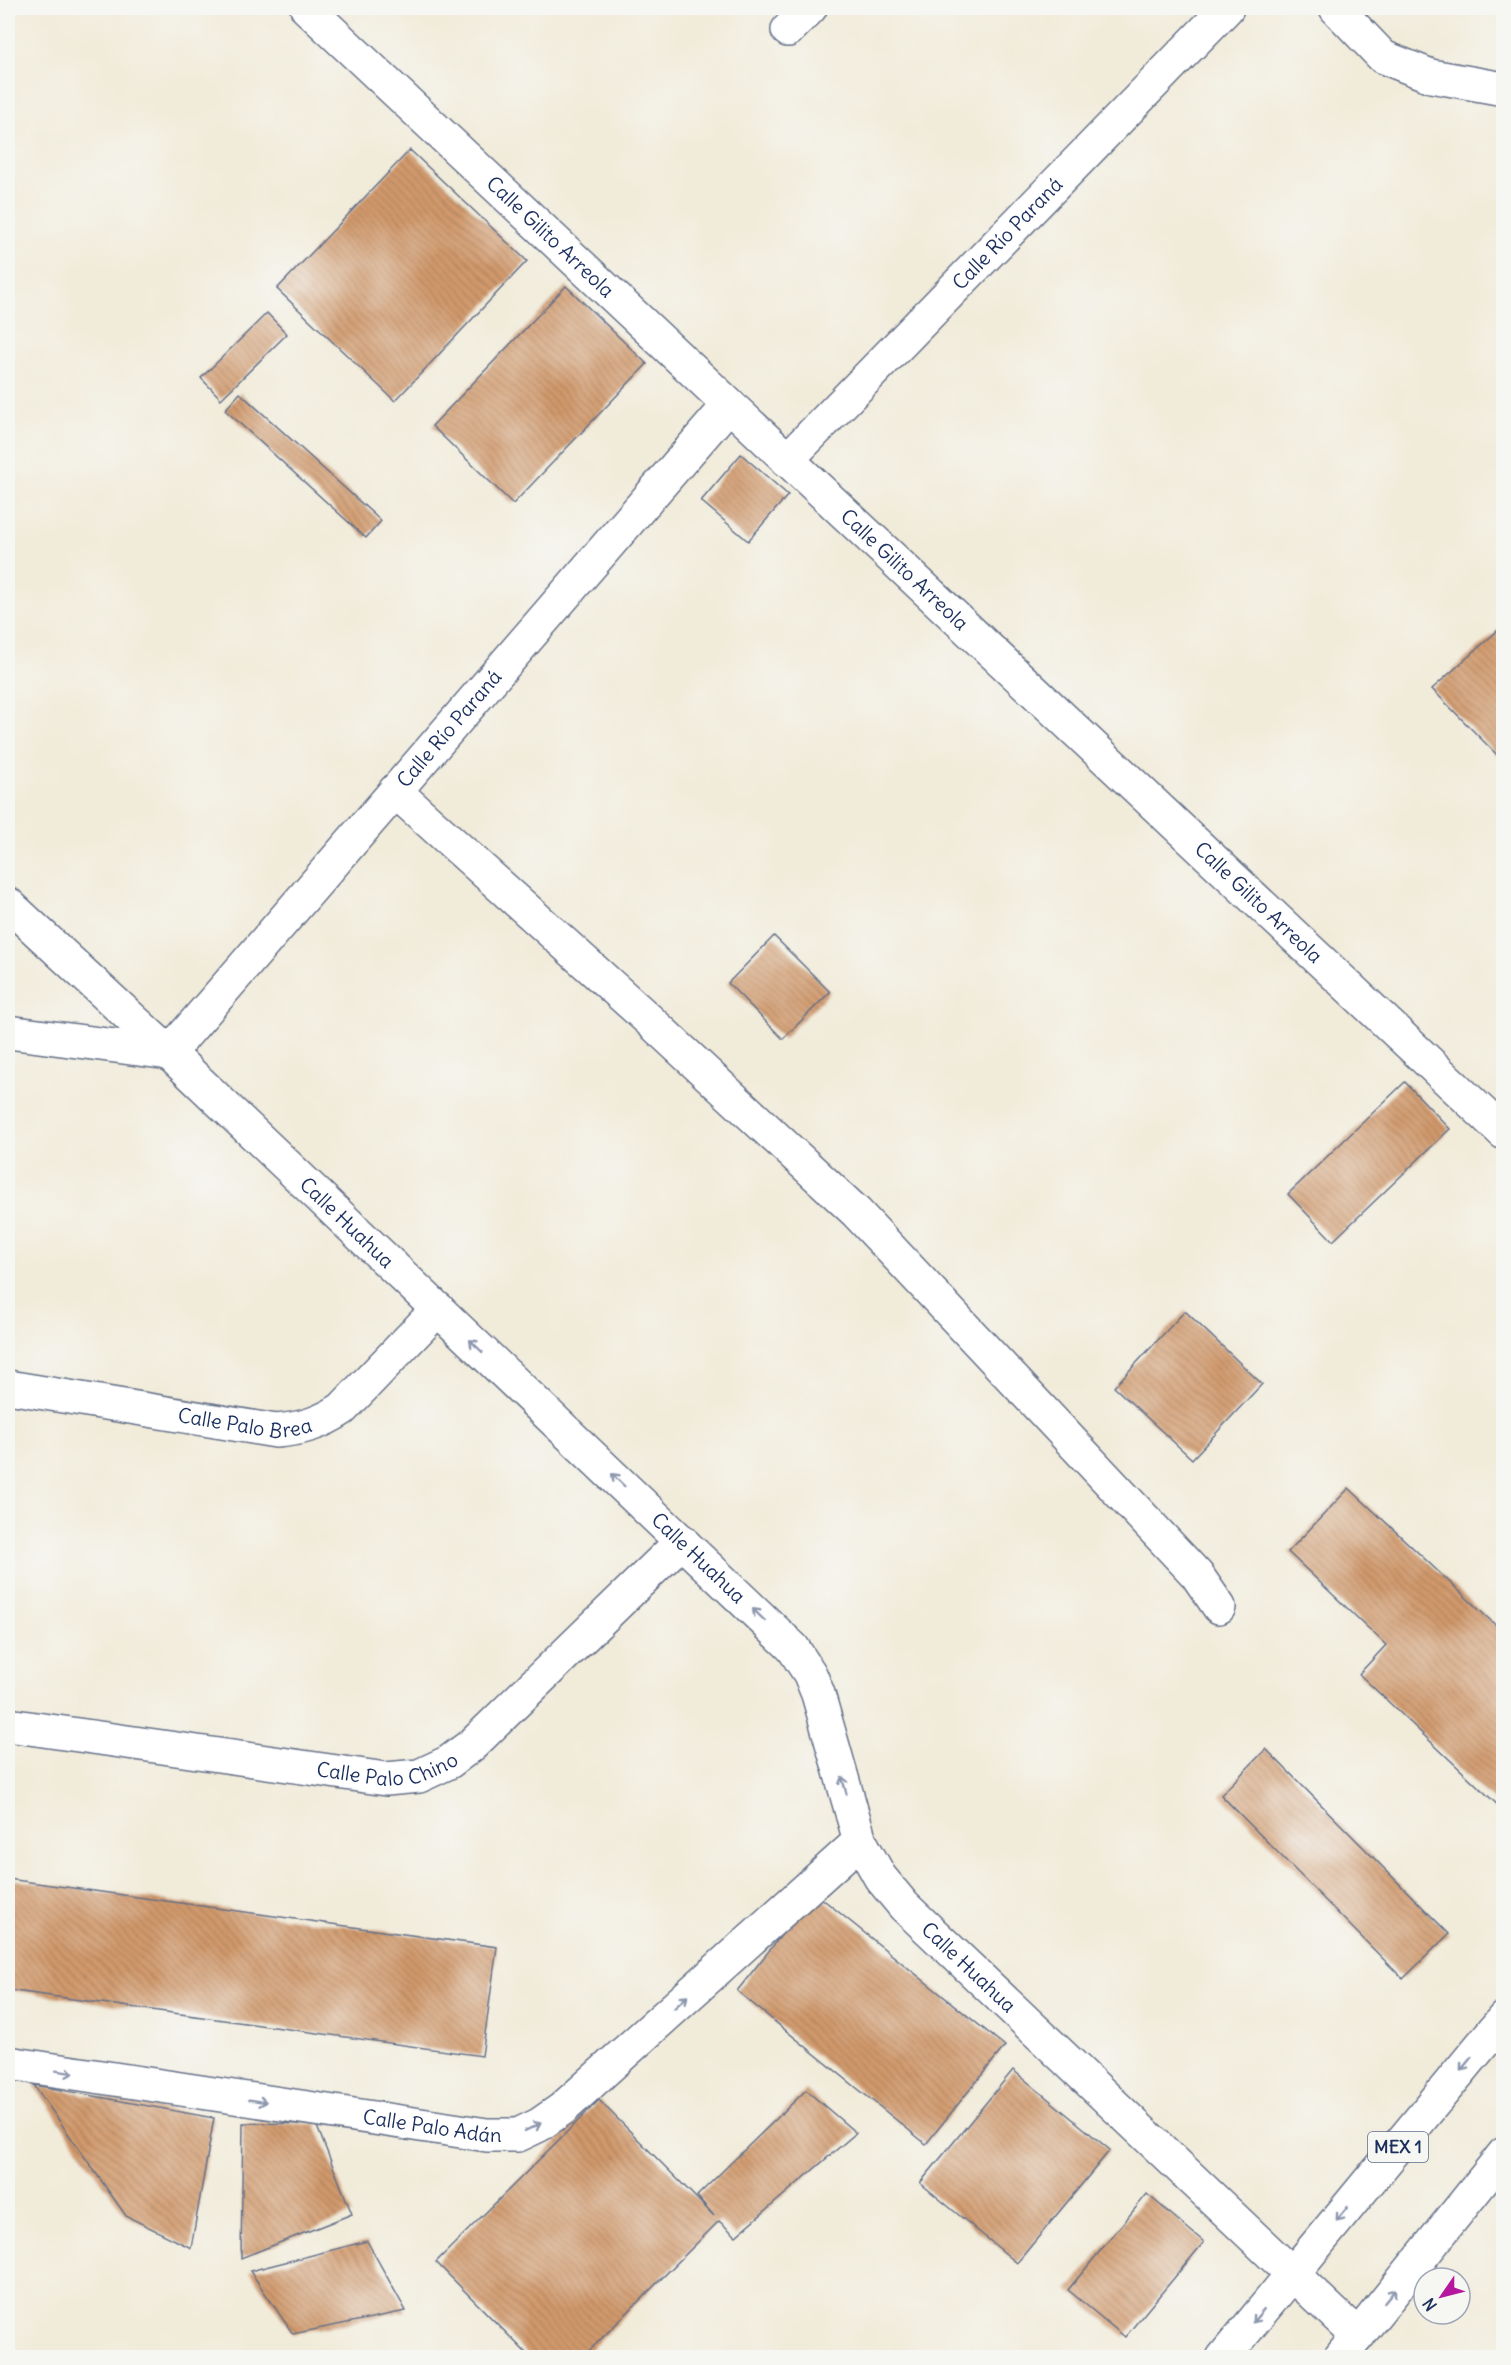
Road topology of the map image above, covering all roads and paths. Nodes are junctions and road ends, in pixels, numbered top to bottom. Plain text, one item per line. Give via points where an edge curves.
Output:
1 (307, 8) edge
2 (810, 8) edge
3 (1227, 8) edge
4 (1336, 8) edge
5 (788, 30) dead end
6 (1503, 89) edge
7 (729, 405) junction
8 (787, 460) junction
9 (395, 791) junction
10 (8, 904) edge
11 (8, 1032) edge
12 (169, 1053) junction
13 (1503, 1133) edge
14 (438, 1309) junction
15 (8, 1388) edge
16 (682, 1542) junction
17 (1219, 1606) dead end
18 (8, 1725) edge
19 (860, 1841) junction
20 (1503, 2018) edge
21 (8, 2063) edge
22 (1503, 2154) edge
23 (1292, 2275) junction
24 (1349, 2347) edge
25 (1223, 2358) edge

1 - 7 main road, Calle Gilito Arreola
2 - 5 main road
3 - 8 main road, Calle Río Paraná
4 - 6 main road via 1383,57 1431,76
7 - 8 main road, Calle Gilito Arreola
7 - 9 main road, Calle Río Paraná
8 - 13 main road, Calle Gilito Arreola
9 - 12 main road, Calle Río Paraná
9 - 17 main road via 856,1212 1197,1575
10 - 12 main road, Calle Huahua
11 - 12 main road
12 - 14 main road, Calle Huahua
14 - 15 main road, Calle Palo Brea via 342,1408 302,1429 276,1431
16 -> 14 main road, Calle Huahua
16 - 18 main road, Calle Palo Chino via 473,1744 449,1762 419,1776 386,1779
19 -> 16 main road, Calle Huahua via 810,1674 794,1648
21 -> 19 main road, Calle Palo Adán via 487,2135 518,2135 562,2109
19 - 23 main road, Calle Huahua via 880,1877 904,1906
20 -> 23 main road, MEX 1
24 -> 22 main road
23 - 24 main road, Calle Huahua
23 -> 25 main road, MEX 1

